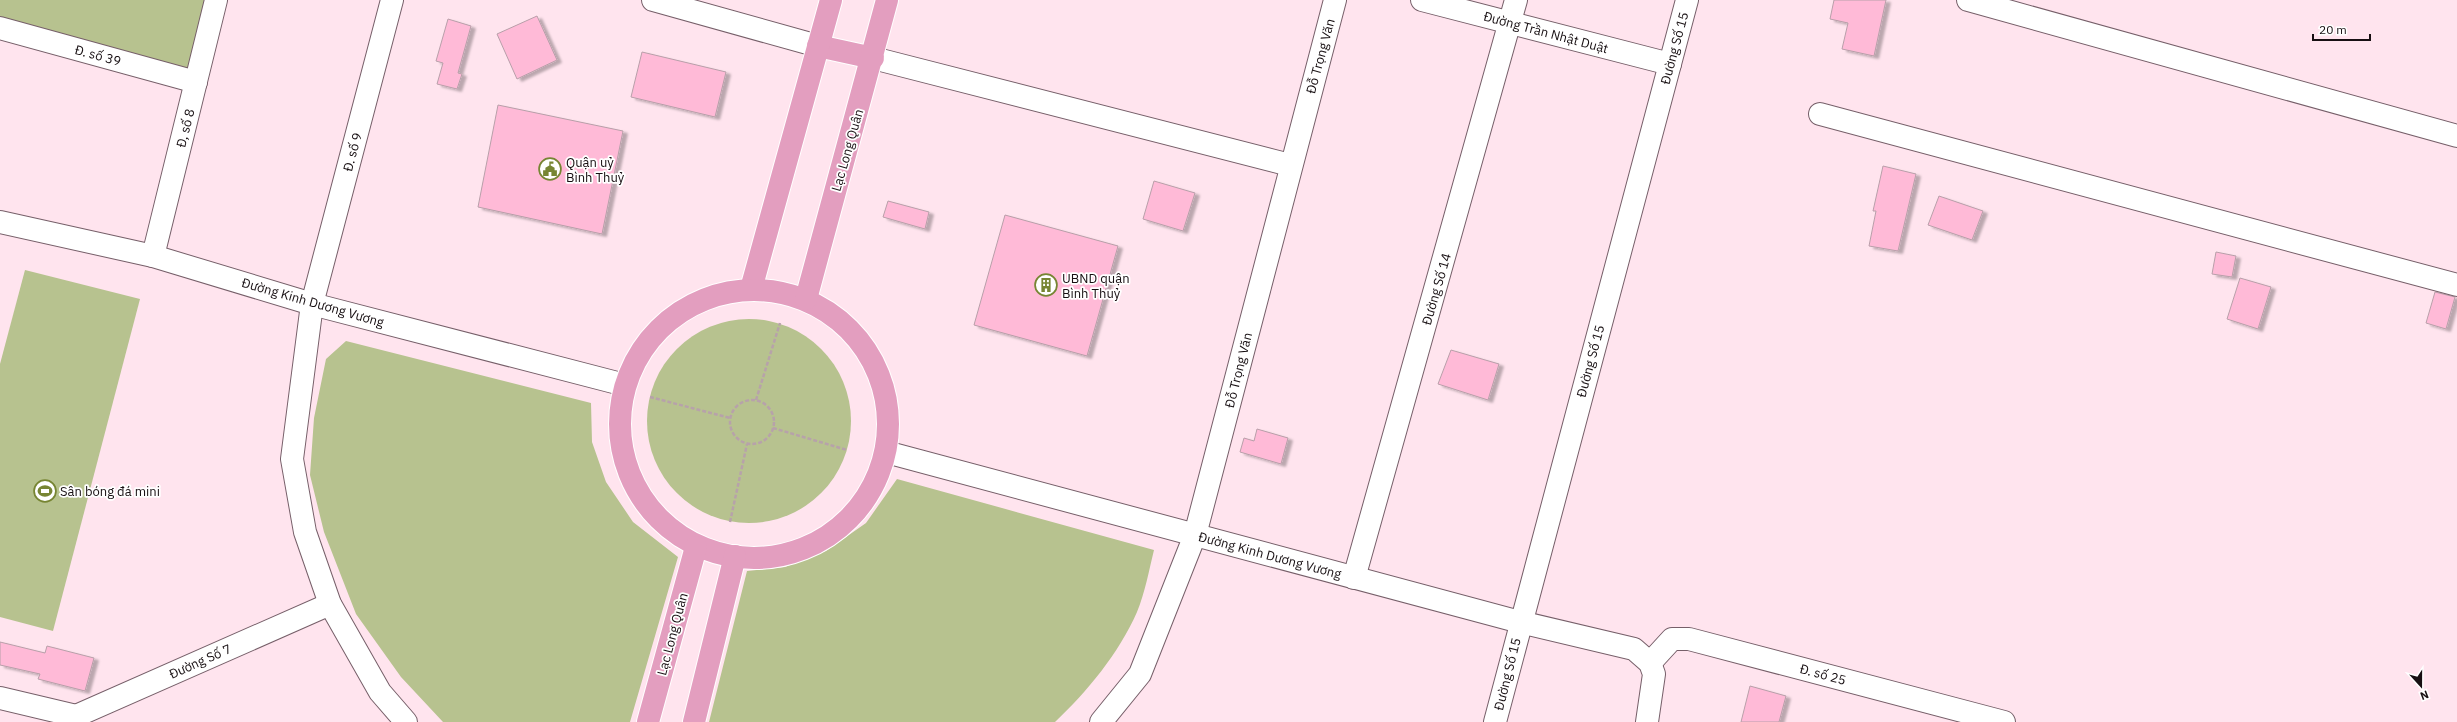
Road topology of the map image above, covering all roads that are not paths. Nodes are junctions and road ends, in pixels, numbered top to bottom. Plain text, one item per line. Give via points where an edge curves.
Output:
1 (216, 0) edge
2 (392, 0) edge
3 (653, 0) edge
4 (831, 0) edge
5 (887, 0) edge
6 (1335, 0) edge
7 (1422, 0) edge
8 (1516, 0) edge
9 (1687, 0) edge
10 (1968, 0) edge
11 (1510, 23) junction
12 (0, 28) edge
13 (818, 46) junction
14 (873, 58) junction
15 (1670, 64) junction
16 (196, 82) junction
17 (1820, 114) dead end
18 (2457, 136) edge
19 (1290, 166) junction
20 (0, 223) edge
21 (153, 256) junction
22 (2457, 285) edge
23 (751, 289) junction
24 (806, 299) junction
25 (312, 304) junction
26 (625, 385) junction
27 (886, 452) junction
28 (1195, 535) junction
29 (696, 547) junction
30 (735, 556) junction
31 (1354, 578) junction
32 (330, 604) junction
33 (1520, 622) junction
34 (1650, 663) junction
35 (0, 698) edge
36 (75, 719) edge
37 (406, 722) edge
38 (648, 722) edge
39 (694, 722) edge
40 (1101, 722) edge
41 (1495, 722) edge
42 (1647, 722) edge
43 (2004, 722) edge

1 - 16 street, Đ, số 8
2 - 25 street, Đ. số 9
3 - 13 street
4 - 13 main road
5 - 14 main road, Lạc Long Quân
6 - 19 street, Đỗ Trọng Văn
7 - 11 street, Đường Trần Nhật Duật
8 - 11 street, Đường Số 14
9 - 15 street, Đường Số 15
10 - 18 street
11 - 15 street, Đường Trần Nhật Duật
11 - 31 street, Đường Số 14
12 - 16 street, Đ. số 39
13 - 14 main road
13 - 23 main road
14 - 19 street
14 - 24 main road, Lạc Long Quân
15 - 33 street, Đường Số 15
16 - 21 street, Đ, số 8
17 - 22 street
19 - 28 street, Đỗ Trọng Văn
20 - 21 street, Đường Kinh Dương Vương
21 - 25 street, Đường Kinh Dương Vương
23 - 24 main road via 779,292
23 - 26 main road via 710,297 673,317 643,347
24 - 27 main road via 838,318 867,352 881,378 888,414
25 - 26 street, Đường Kinh Dương Vương
25 - 32 street, Đ. số 9 via 292,459 305,532
26 - 29 main road via 619,430 629,475 654,514 670,532
27 - 28 street, Đường Kinh Dương Vương
27 - 30 main road via 872,489 847,521 814,544 775,556
28 - 31 street, Đường Kinh Dương Vương
28 - 40 street, Đỗ Trọng Văn via 1140,674
29 - 30 main road
29 - 38 main road, Lạc Long Quân
30 - 39 main road
31 - 33 street, Đường Kinh Dương Vương
32 - 36 street, Đường Số 7
32 - 37 street, Đ. số 9 via 380,692
33 - 34 street, Đường Kinh Dương Vương via 1634,649
33 - 41 street, Đường Số 15
34 - 42 street via 1654,674
34 - 43 street, Đ. số 25 via 1672,639 1688,639
35 - 36 street

